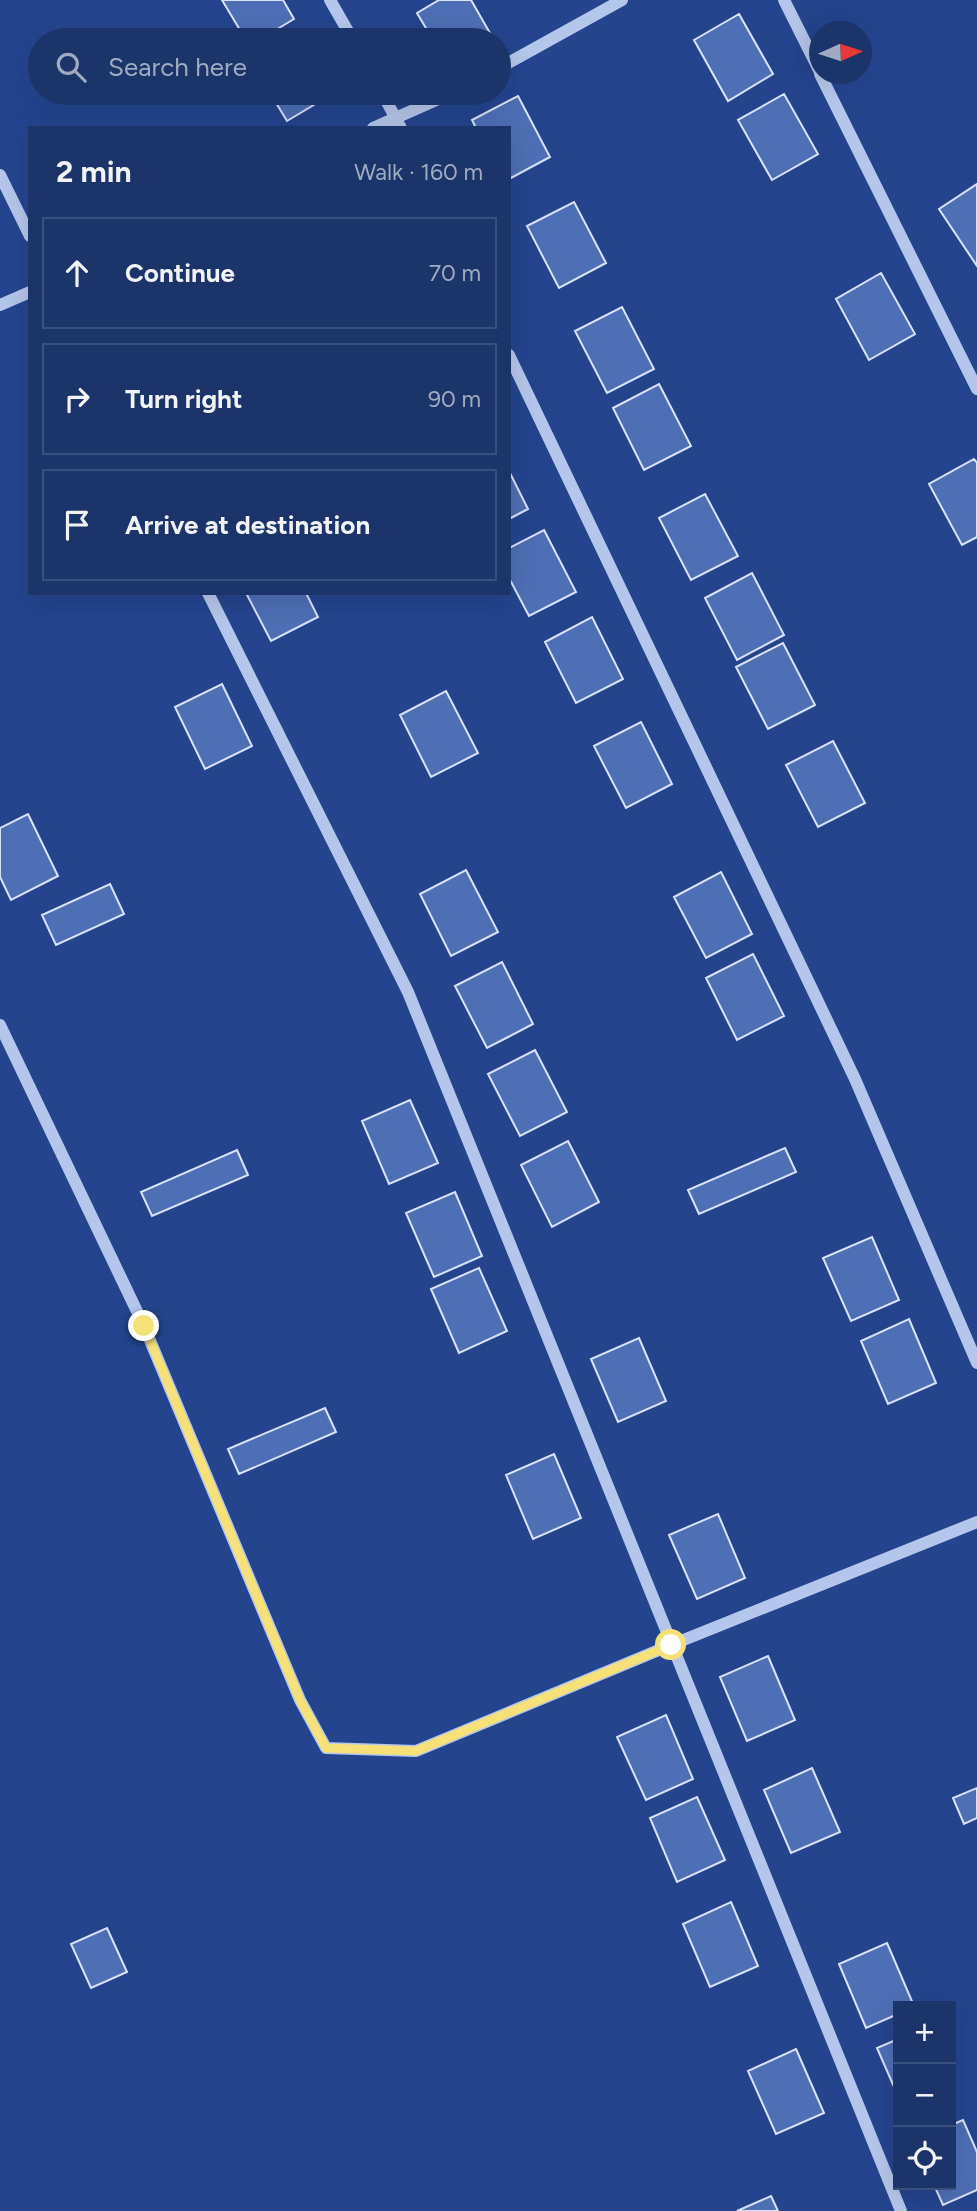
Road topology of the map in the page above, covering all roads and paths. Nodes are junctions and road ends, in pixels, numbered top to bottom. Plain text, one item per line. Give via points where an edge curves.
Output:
1 (330, 0) edge
2 (622, 0) edge
3 (784, 0) edge
4 (346, 28) edge
5 (809, 51) edge
6 (511, 61) edge
7 (825, 84) edge
8 (389, 105) edge
9 (430, 105) edge
10 (398, 122) edge
11 (0, 175) edge
12 (28, 232) edge
13 (28, 293) edge
14 (0, 305) edge
15 (511, 359) edge
16 (977, 389) edge
17 (209, 595) edge
18 (0, 1025) edge
19 (977, 1363) edge
20 (977, 1522) edge
21 (671, 1645) junction
22 (901, 2211) edge

1 - 4 street
2 - 6 street
3 - 5 street
7 - 16 street
8 - 10 street
9 - 10 street
11 - 12 street
13 - 14 street
15 - 19 street via 855,1079
17 - 21 street via 408,992
18 - 21 street via 144,1326 300,1700 326,1748 416,1751
20 - 21 street
21 - 22 street

